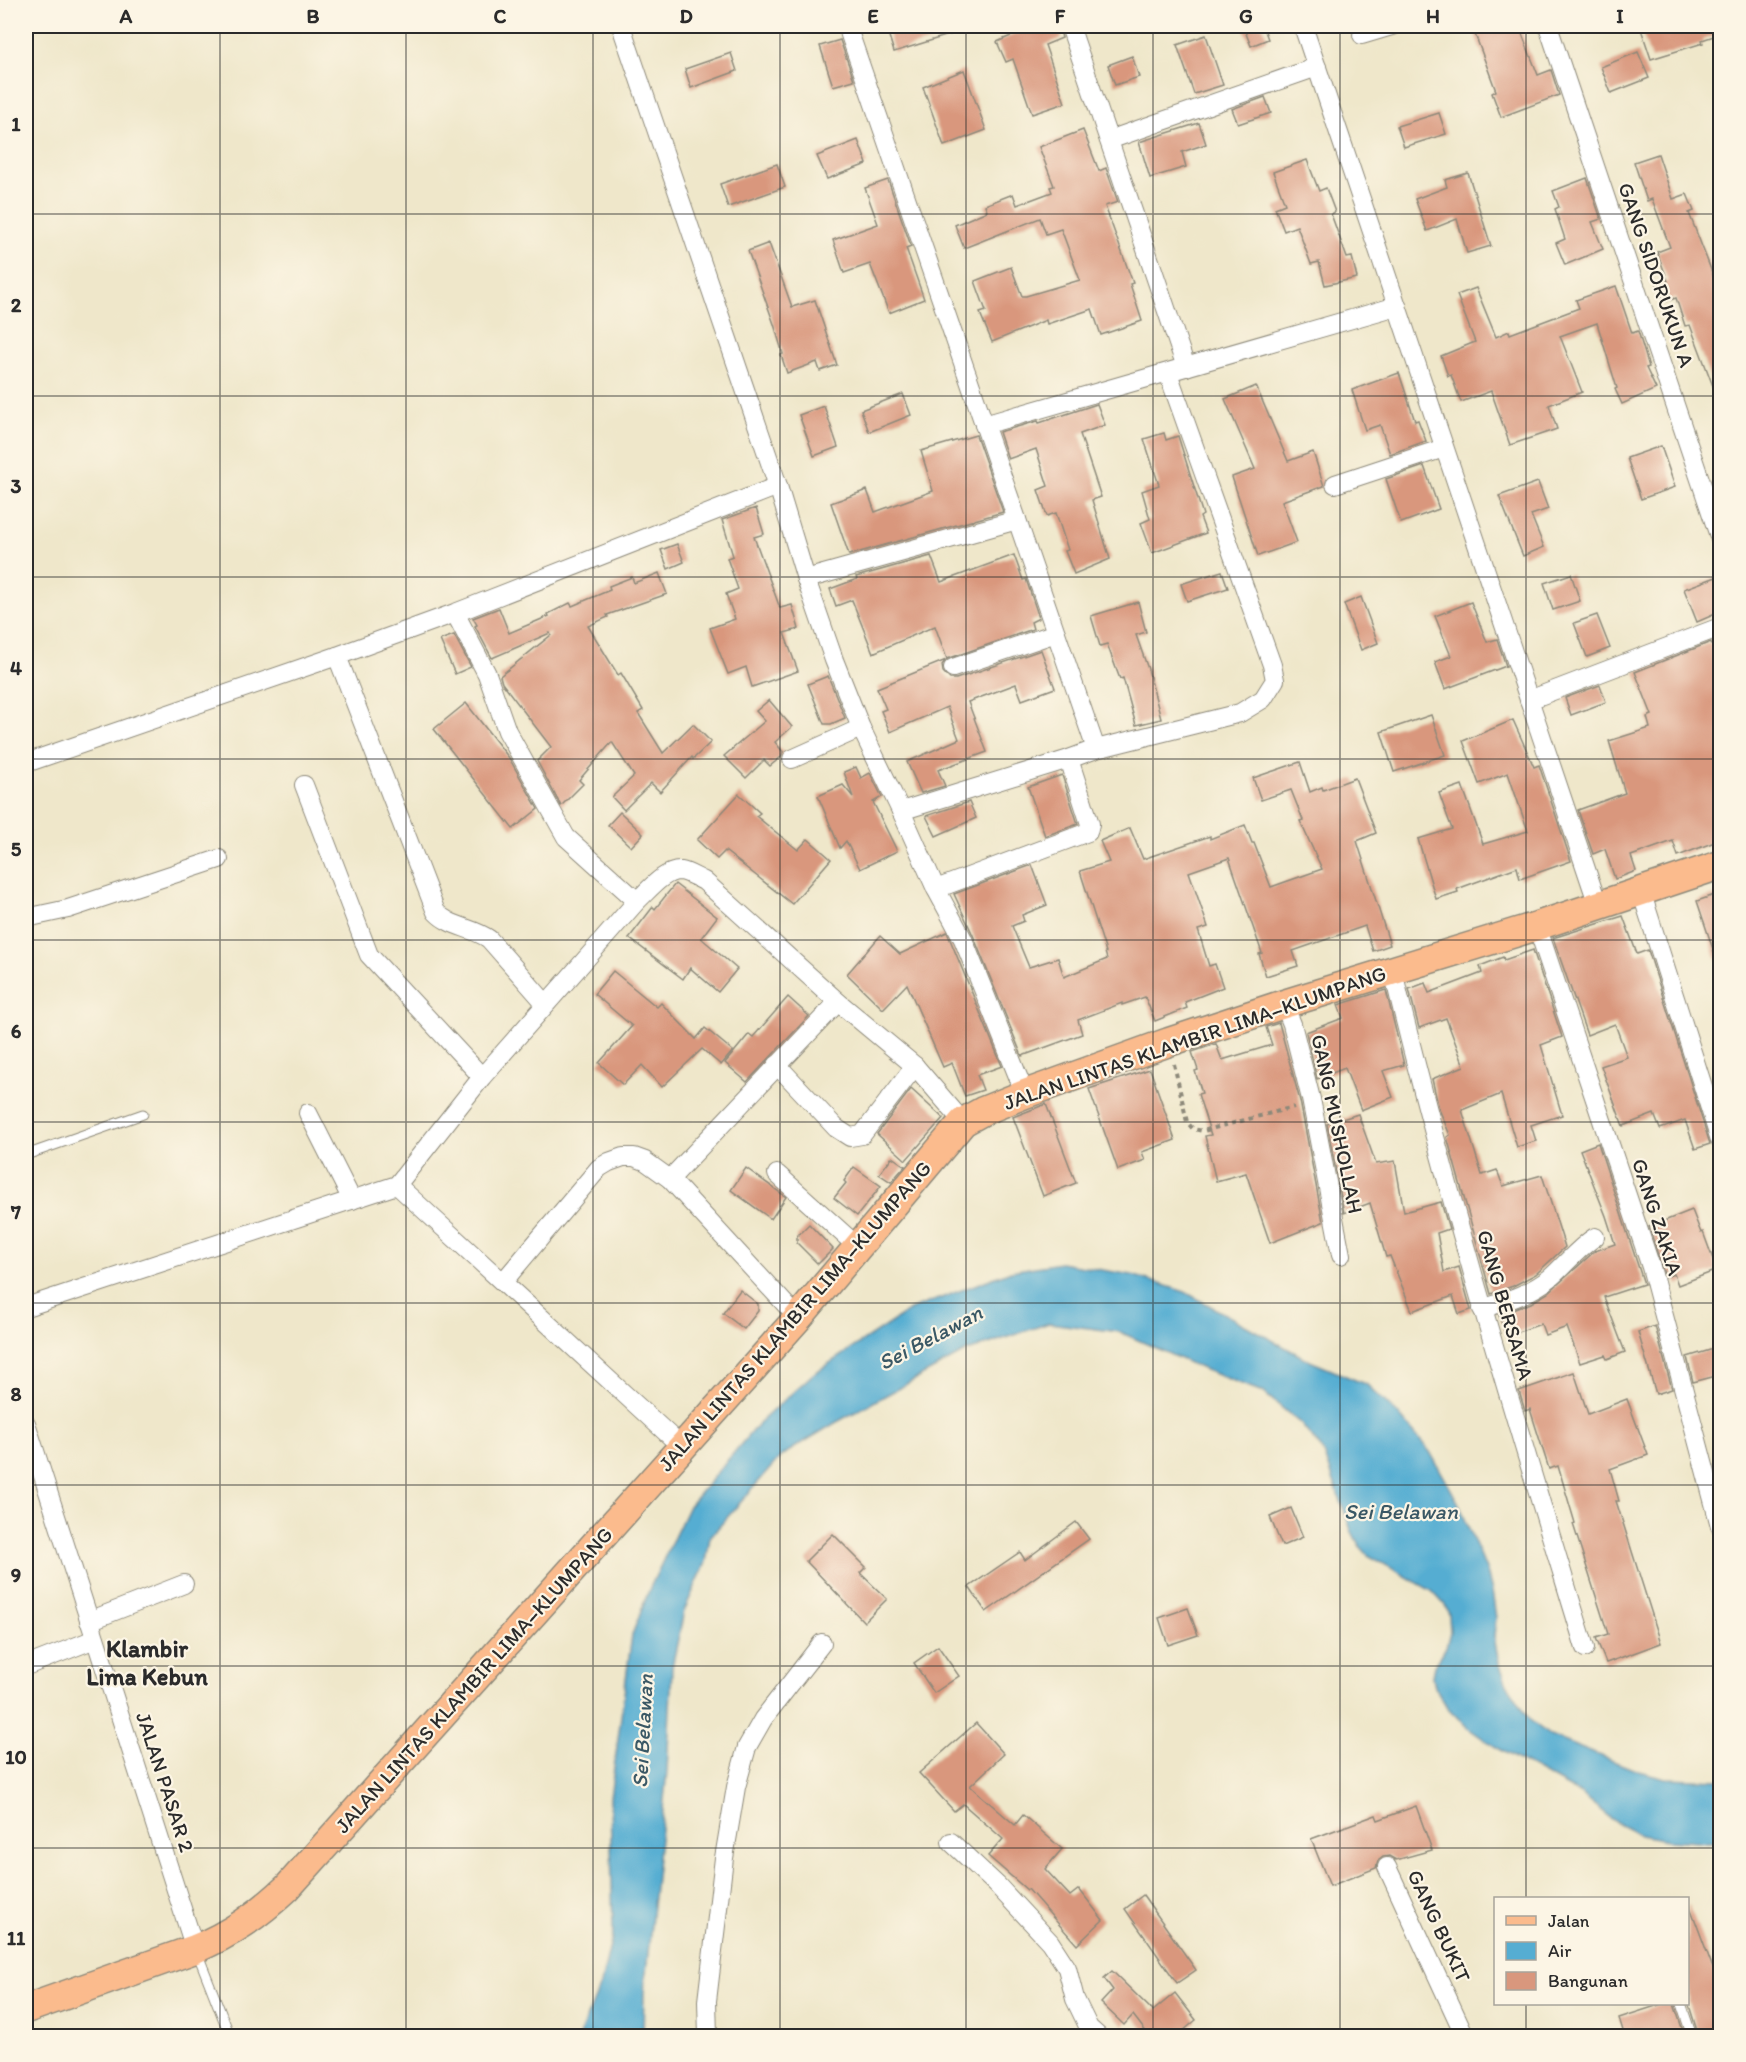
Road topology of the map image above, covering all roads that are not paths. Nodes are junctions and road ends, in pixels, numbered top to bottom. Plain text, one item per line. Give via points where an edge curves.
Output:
1 (621, 26) edge
2 (847, 26) edge
3 (1070, 26) edge
4 (1303, 26) edge
5 (1392, 26) edge
6 (1548, 26) edge
7 (1362, 36) dead end
8 (1317, 67) junction
9 (1109, 140) junction
10 (1397, 306) junction
11 (1186, 368) junction
12 (1168, 373) junction
13 (984, 425) junction
14 (1444, 448) junction
15 (1335, 484) dead end
16 (778, 486) junction
17 (1017, 520) junction
18 (1720, 539) edge
19 (806, 579) junction
20 (455, 613) junction
21 (1720, 627) edge
22 (1056, 633) junction
23 (337, 656) junction
24 (953, 668) dead end
25 (1529, 700) junction
26 (861, 728) junction
27 (1096, 749) junction
28 (792, 759) dead end
29 (1069, 759) junction
30 (26, 763) edge
31 (304, 785) dead end
32 (901, 811) junction
33 (219, 859) dead end
34 (1719, 871) edge
35 (936, 889) junction
36 (1641, 891) junction
37 (637, 901) junction
38 (1598, 905) junction
39 (26, 918) edge
40 (1537, 926) junction
41 (1393, 971) junction
42 (838, 1002) junction
43 (546, 1004) junction
44 (1284, 1004) junction
45 (777, 1065) junction
46 (915, 1066) junction
47 (482, 1077) junction
48 (1025, 1095) junction
49 (308, 1113) dead end
50 (143, 1114) dead end
51 (963, 1122) junction
52 (1720, 1140) edge
53 (26, 1155) edge
54 (777, 1174) dead end
55 (670, 1179) junction
56 (397, 1185) junction
57 (352, 1200) junction
58 (1595, 1237) dead end
59 (858, 1247) junction
60 (1341, 1255) dead end
61 (503, 1282) junction
62 (26, 1307) edge
63 (1482, 1309) junction
64 (798, 1318) junction
65 (26, 1423) edge
66 (682, 1447) junction
67 (1720, 1526) edge
68 (184, 1584) dead end
69 (89, 1621) junction
70 (95, 1639) junction
71 (822, 1643) dead end
72 (1586, 1648) dead end
73 (26, 1666) edge
74 (951, 1842) dead end
75 (1387, 1867) dead end
76 (195, 1949) junction
77 (1681, 2005) edge
78 (26, 2009) edge
79 (230, 2037) edge
80 (708, 2037) edge
81 (1098, 2037) edge
82 (1465, 2037) edge
83 (1692, 2037) edge

1 - 16 street
2 - 13 street
3 - 9 street
4 - 8 street
5 - 7 street
6 - 18 street, GANG SIDORUKUN A
8 - 9 street
8 - 10 street
9 - 11 street
10 - 11 street
10 - 14 street
11 - 12 street
12 - 13 street
12 - 27 street via 1275,680 1263,699 1240,713
13 - 17 street
14 - 15 street
14 - 25 street
16 - 19 street
16 - 20 street
17 - 19 street
17 - 22 street
19 - 26 street
20 - 23 street
20 - 37 street via 487,674 507,731 566,837
21 - 25 street
22 - 24 street
22 - 27 street
23 - 30 street
23 - 43 street via 436,912 444,921 480,932 489,939
25 - 38 street
26 - 28 street
26 - 32 street
27 - 29 street
29 - 32 street
29 - 35 street via 1090,824 1088,832
31 - 47 street via 369,955
32 - 35 street
33 - 39 street via 68,909
34 - 36 main road, JALAN LINTAS KLAMBIR LIMA–KLUMPANG
35 - 48 street via 963,939
36 - 38 main road, JALAN LINTAS KLAMBIR LIMA–KLUMPANG
36 - 52 street
37 - 42 street via 665,875 675,872 683,871 704,881
37 - 43 street
38 - 40 main road, JALAN LINTAS KLAMBIR LIMA–KLUMPANG
40 - 41 main road, JALAN LINTAS KLAMBIR LIMA–KLUMPANG
40 - 67 street, GANG ZAKIA via 1651,1267
41 - 44 main road, JALAN LINTAS KLAMBIR LIMA–KLUMPANG
41 - 63 street, GANG BERSAMA
42 - 45 street
42 - 46 street
43 - 47 street
44 - 48 main road, JALAN LINTAS KLAMBIR LIMA–KLUMPANG
44 - 60 street, GANG MUSHOLLAH via 1312,1103
45 - 46 street via 836,1128 850,1137 862,1134
45 - 55 street
46 - 51 street
47 - 56 street
48 - 51 main road, JALAN LINTAS KLAMBIR LIMA–KLUMPANG
49 - 57 street
50 - 53 lane
51 - 59 main road, JALAN LINTAS KLAMBIR LIMA–KLUMPANG
54 - 59 street
55 - 61 street via 634,1157 623,1157 599,1168
55 - 64 street
56 - 57 street
56 - 61 street
57 - 62 street
58 - 63 street via 1526,1294
59 - 64 main road, JALAN LINTAS KLAMBIR LIMA–KLUMPANG
61 - 66 street
63 - 72 street, GANG BERSAMA
64 - 66 main road, JALAN LINTAS KLAMBIR LIMA–KLUMPANG
65 - 69 street, JALAN PASAR 2
66 - 76 main road, JALAN LINTAS KLAMBIR LIMA–KLUMPANG via 287,1888 260,1913
68 - 69 street
69 - 70 street, JALAN PASAR 2
70 - 73 street
70 - 76 street, JALAN PASAR 2
71 - 80 street via 763,1719 747,1747 724,1858 707,2001
74 - 81 street via 1050,1942 1067,1968 1075,1999 1089,2028
75 - 82 street, GANG BUKIT
76 - 78 main road, JALAN LINTAS KLAMBIR LIMA–KLUMPANG
76 - 79 lane
77 - 83 lane

